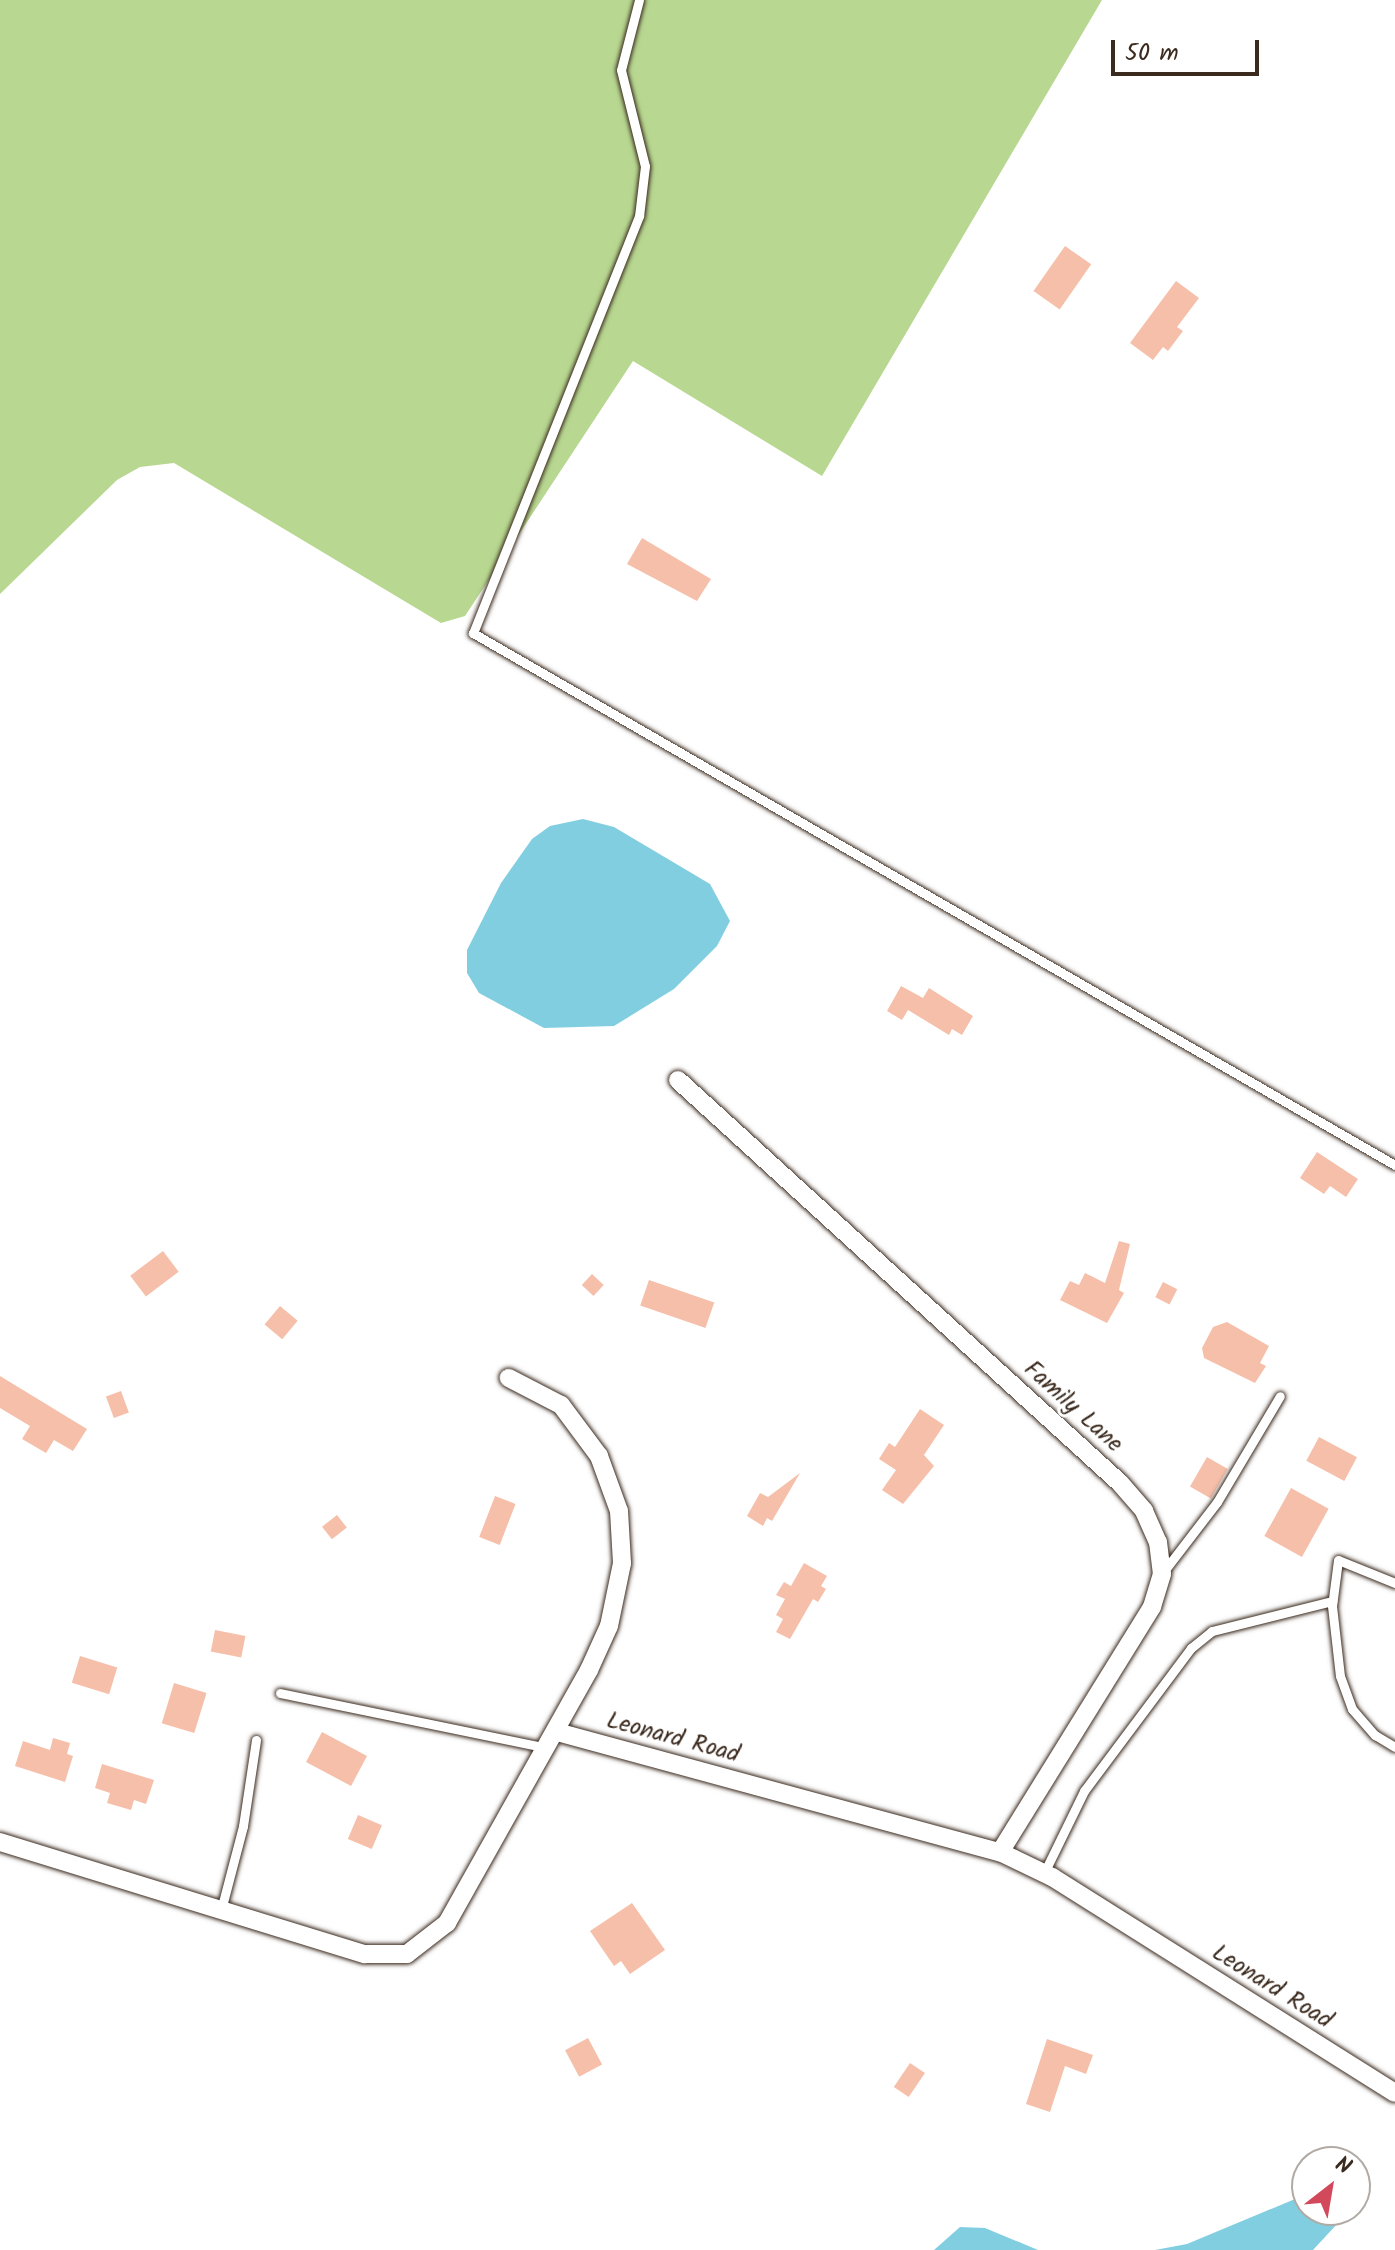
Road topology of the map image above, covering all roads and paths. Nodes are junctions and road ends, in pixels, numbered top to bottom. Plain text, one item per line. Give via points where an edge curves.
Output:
1 (639, 0) edge
2 (678, 1080) dead end
3 (1395, 1165) edge
4 (509, 1378) dead end
5 (1280, 1396) dead end
6 (1162, 1574) junction
7 (1395, 1583) edge
8 (1332, 1601) junction
9 (280, 1693) dead end
10 (256, 1740) dead end
11 (552, 1740) junction
12 (1395, 1747) edge
13 (0, 1842) edge
14 (1000, 1852) junction
15 (1044, 1873) junction
16 (221, 1910) junction
17 (1395, 2093) edge

1 - 3 lane via 621,70 645,166 639,216 473,633
2 - 6 street, Family Lane via 1120,1483 1144,1511 1158,1542
4 - 11 street via 561,1405 599,1456 619,1511 622,1563 609,1626
5 - 6 lane via 1217,1502
6 - 14 street, Family Lane via 1152,1607
7 - 8 lane via 1338,1560
8 - 12 lane via 1340,1676 1352,1709 1375,1735
8 - 15 lane via 1212,1631 1191,1648 1084,1791
9 - 11 lane
10 - 16 lane via 243,1826
11 - 14 street, Leonard Road
11 - 16 street via 447,1923 407,1954 365,1954
13 - 16 street
14 - 15 street, Leonard Road
15 - 17 street, Leonard Road

